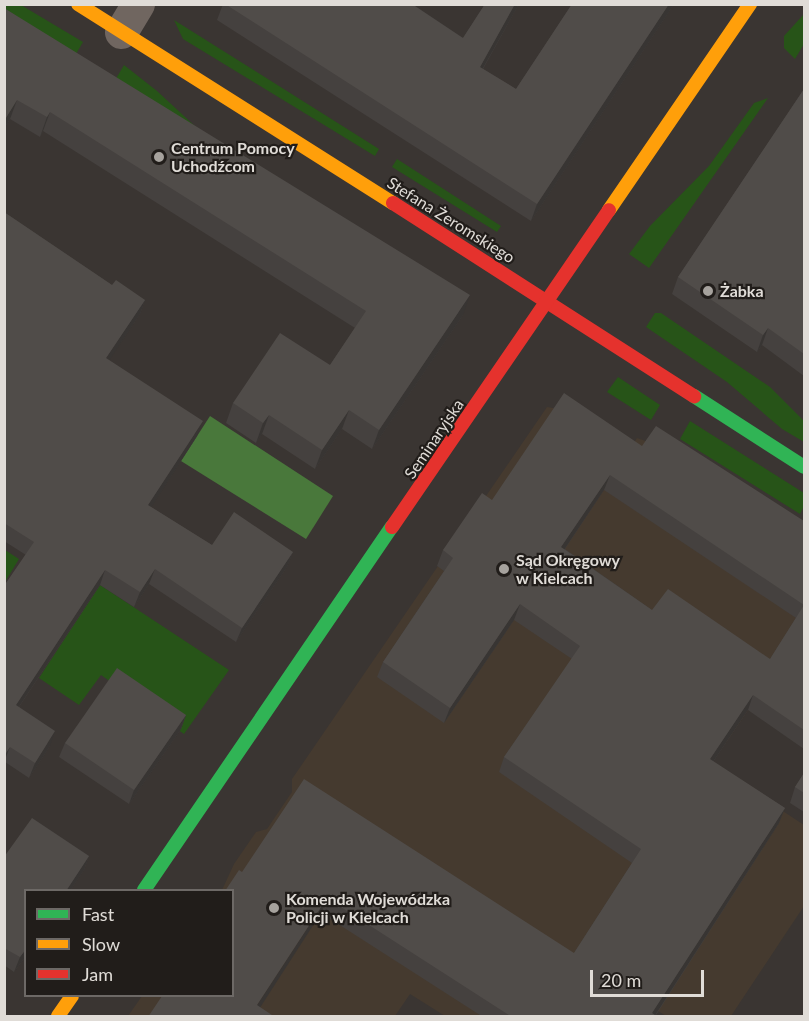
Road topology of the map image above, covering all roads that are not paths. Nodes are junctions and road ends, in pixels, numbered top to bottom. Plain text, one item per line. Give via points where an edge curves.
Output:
1 (78, 4) edge
2 (138, 4) edge
3 (750, 4) edge
4 (121, 32) junction
5 (548, 302) junction
6 (804, 467) edge
7 (145, 889) edge
8 (71, 997) edge
9 (58, 1017) edge

1 - 4 street, Stefana Żeromskiego
2 - 4 street
3 - 5 street, Seminaryjska
4 - 5 street, Stefana Żeromskiego
5 - 6 street, Stefana Żeromskiego
5 - 7 street, Seminaryjska
8 - 9 street

